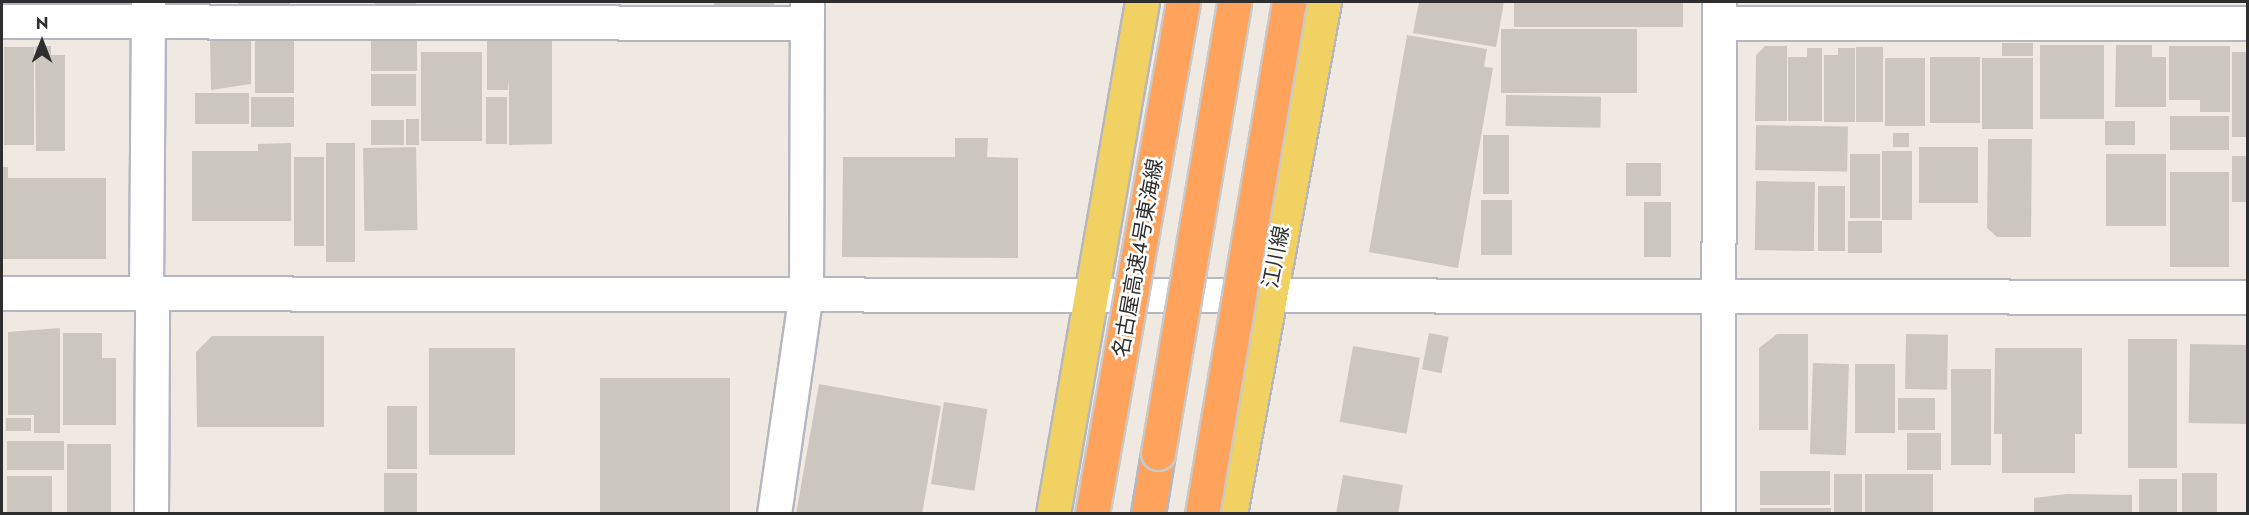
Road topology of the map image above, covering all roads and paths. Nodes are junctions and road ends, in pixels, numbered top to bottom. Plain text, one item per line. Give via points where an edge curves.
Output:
1 (1142, 2) edge
2 (1183, 2) edge
3 (1234, 2) edge
4 (1289, 2) edge
5 (1324, 2) edge
6 (148, 11) edge
7 (807, 12) edge
8 (1719, 12) edge
9 (2, 21) edge
10 (2247, 23) edge
11 (806, 292) junction
12 (2, 293) edge
13 (149, 293) junction
14 (1718, 294) junction
15 (1268, 295) junction
16 (1089, 296) junction
17 (2247, 297) edge
18 (151, 513) edge
19 (774, 513) edge
20 (1053, 513) edge
21 (1092, 513) edge
22 (1148, 513) edge
23 (1202, 513) edge
24 (1230, 513) edge
25 (1718, 513) edge

1 - 16 main road
2 - 21 highway, 名古屋高速4号東海線, bridge
3 - 22 highway, bridge
4 - 23 highway, bridge
5 - 15 main road, 江川線
6 - 7 street
6 - 9 street
6 - 13 street
7 - 11 street
8 - 10 street
8 - 14 street
11 - 13 street
11 - 16 street
11 - 19 street
12 - 13 street
13 - 18 street
14 - 15 street
14 - 17 street
14 - 25 street
15 - 16 street
15 - 24 main road, 江川線
16 - 20 main road

